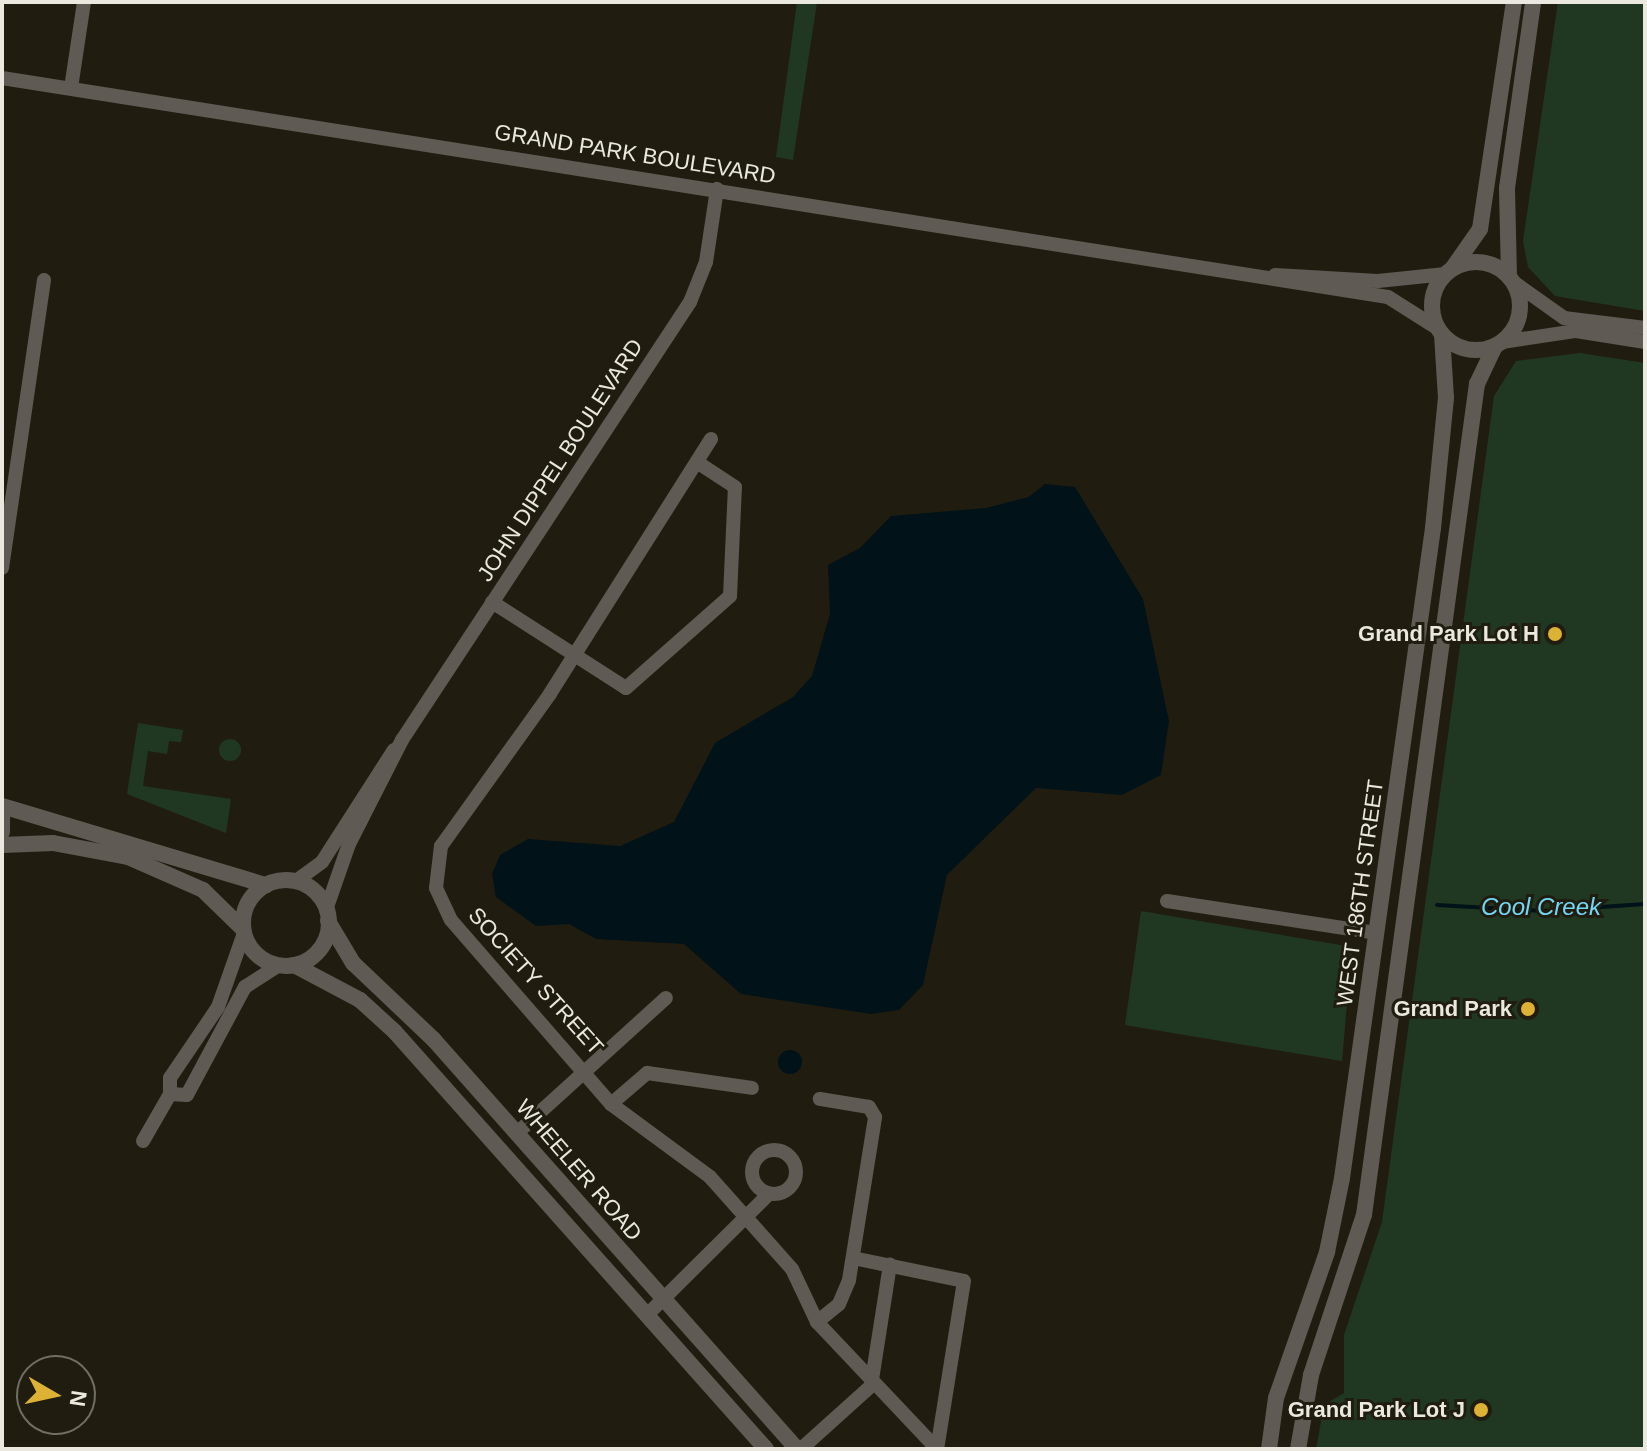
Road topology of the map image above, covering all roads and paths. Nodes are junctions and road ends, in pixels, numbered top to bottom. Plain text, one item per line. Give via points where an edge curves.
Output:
1 (84, 2) edge
2 (1514, 2) edge
3 (1533, 2) edge
4 (2, 78) edge
5 (71, 88) junction
6 (717, 189) junction
7 (1449, 271) junction
8 (1261, 275) junction
9 (1510, 279) junction
10 (44, 280) dead end
11 (1645, 328) edge
12 (1439, 331) junction
13 (1645, 342) edge
14 (1499, 344) junction
15 (711, 439) dead end
16 (697, 462) junction
17 (2, 568) edge
18 (492, 602) junction
19 (575, 655) junction
20 (402, 740) junction
21 (2, 809) edge
22 (2, 832) edge
23 (2, 845) edge
24 (296, 881) junction
25 (266, 885) junction
26 (1167, 901) dead end
27 (327, 916) junction
28 (244, 931) junction
29 (1376, 933) junction
30 (286, 965) junction
31 (666, 998) dead end
32 (586, 1069) junction
33 (1358, 1070) junction
34 (1385, 1072) junction
35 (752, 1088) dead end
36 (170, 1094) junction
37 (820, 1099) dead end
38 (611, 1104) junction
39 (517, 1133) junction
40 (143, 1141) dead end
41 (769, 1194) dead end
42 (748, 1219) junction
43 (853, 1258) junction
44 (890, 1264) junction
45 (663, 1299) junction
46 (647, 1315) junction
47 (817, 1322) junction
48 (871, 1386) junction
49 (766, 1449) edge
50 (799, 1449) edge
51 (937, 1449) edge
52 (1269, 1449) edge
53 (1298, 1449) edge

1 - 5 street
2 - 7 street via 1480,229
3 - 9 street via 1507,188
4 - 5 street, GRAND PARK BOULEVARD
5 - 6 street, GRAND PARK BOULEVARD
6 - 8 street, GRAND PARK BOULEVARD
6 - 18 street, JOHN DIPPEL BOULEVARD via 706,262 690,302
7 - 8 street, GRAND PARK BOULEVARD via 1378,281
7 - 9 street via 1485,263
7 - 12 street via 1431,304
8 - 12 street, GRAND PARK BOULEVARD via 1402,301
9 - 11 street via 1564,318
9 - 14 street via 1519,313
10 - 17 street
12 - 14 street via 1462,349
12 - 29 street, WEST 186TH STREET via 1441,461
13 - 14 street via 1576,331
14 - 34 street via 1477,384
15 - 16 street, SOCIETY STREET
16 - 19 street, SOCIETY STREET
16 - 19 street via 735,487 730,596 723,608 626,688
18 - 19 street
18 - 20 street, JOHN DIPPEL BOULEVARD
19 - 32 street, SOCIETY STREET via 441,846 436,888 451,920
20 - 24 street, JOHN DIPPEL BOULEVARD via 372,773 322,862
20 - 27 street, JOHN DIPPEL BOULEVARD via 342,861
21 - 22 street
21 - 25 street
23 - 28 street via 53,843 128,857 203,890
24 - 25 street
24 - 27 street
25 - 28 street via 249,900
26 - 29 street
27 - 30 street via 319,949
27 - 39 street, WHEELER ROAD via 353,963 396,998
28 - 30 street via 258,956
28 - 36 street via 218,1007 170,1078
29 - 33 street, WEST 186TH STREET
30 - 36 street via 245,987 187,1095
30 - 46 street, WHEELER ROAD via 360,1000 395,1032
31 - 32 street
32 - 38 street, SOCIETY STREET
32 - 39 street
33 - 34 street
33 - 52 street, WEST 186TH STREET via 1334,1223 1276,1398
34 - 53 street via 1364,1215 1311,1375
35 - 38 street via 647,1073
36 - 40 street
37 - 43 street via 874,1113
38 - 42 street, SOCIETY STREET via 710,1177
39 - 45 street, WHEELER ROAD
41 - 42 street
42 - 45 street
42 - 47 street, SOCIETY STREET via 792,1269
43 - 44 street
43 - 47 street via 839,1304
44 - 48 street
44 - 51 street via 962,1278
45 - 46 street
45 - 50 street, WHEELER ROAD
46 - 49 street, WHEELER ROAD
47 - 48 street, SOCIETY STREET
48 - 50 street
48 - 51 street, SOCIETY STREET

